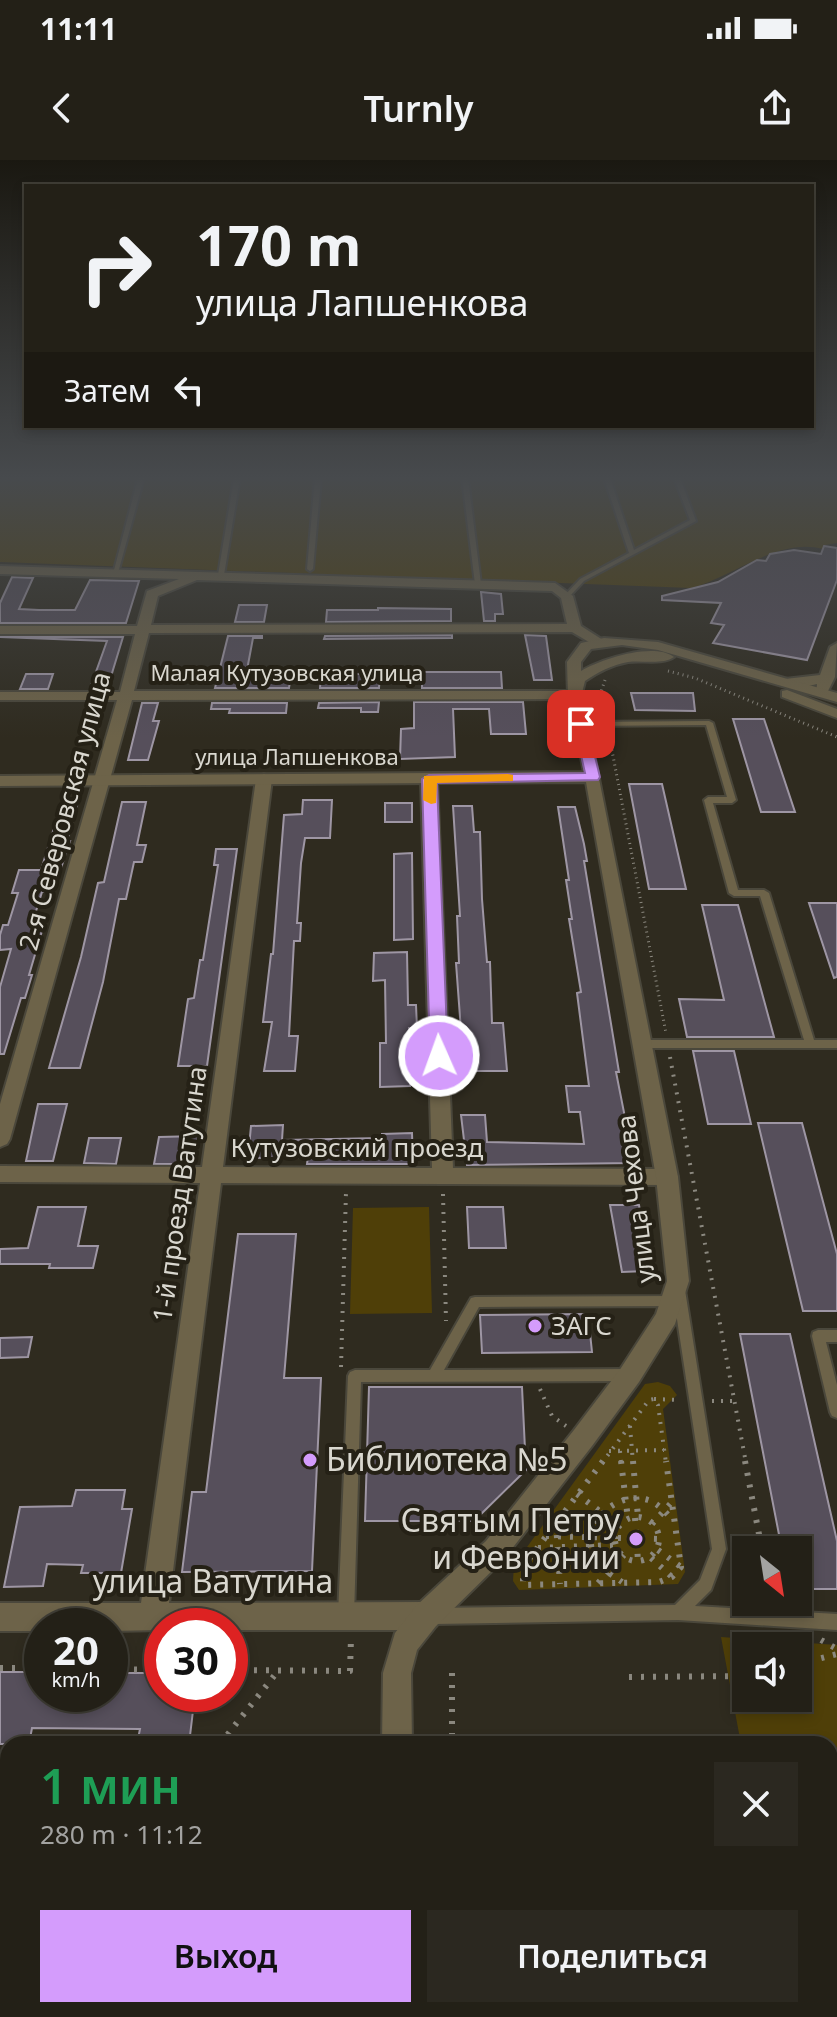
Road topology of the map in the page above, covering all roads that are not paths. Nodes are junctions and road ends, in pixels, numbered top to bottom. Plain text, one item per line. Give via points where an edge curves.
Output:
1 (117, 565) edge
2 (223, 565) edge
3 (310, 565) edge
4 (476, 565) edge
5 (610, 565) edge
6 (310, 569) dead end
7 (0, 570) edge
8 (115, 573) junction
9 (201, 575) junction
10 (221, 575) junction
11 (478, 584) junction
12 (567, 596) junction
13 (575, 628) junction
14 (0, 630) edge
15 (141, 630) junction
16 (599, 642) junction
17 (837, 649) edge
18 (693, 660) junction
19 (729, 666) junction
20 (828, 677) junction
21 (790, 682) junction
22 (821, 692) junction
23 (575, 695) junction
24 (0, 696) edge
25 (125, 696) junction
26 (837, 698) edge
27 (807, 702) junction
28 (837, 714) edge
29 (581, 724) junction
30 (593, 777) junction
31 (264, 779) junction
32 (429, 779) junction
33 (104, 780) junction
34 (0, 781) edge
35 (641, 1044) junction
36 (810, 1044) junction
37 (837, 1044) edge
38 (0, 1139) edge
39 (0, 1174) edge
40 (211, 1175) junction
41 (443, 1176) junction
42 (667, 1177) junction
43 (676, 1291) junction
44 (837, 1336) edge
45 (630, 1375) junction
46 (434, 1376) junction
47 (837, 1412) edge
48 (154, 1608) edge
49 (678, 1612) junction
50 (346, 1616) junction
51 (426, 1616) junction
52 (0, 1617) edge
53 (144, 1617) edge
54 (248, 1617) edge
55 (837, 1622) edge
56 (397, 1736) edge

1 - 8 lane
2 - 10 lane
3 - 6 lane
4 - 11 lane
5 - 12 lane via 582,580
7 - 8 street
8 - 9 street
9 - 10 street
9 - 15 street, 2-я Северовская улица via 152,594
10 - 11 street
11 - 12 street via 555,587
12 - 13 street
13 - 15 street
13 - 16 street
14 - 15 street
15 - 25 street, 2-я Северовская улица
16 - 19 street via 645,643
16 - 23 street, улица Чехова via 586,646 574,662
17 - 20 street
18 - 19 street
18 - 23 street via 662,656 597,665 578,679
18 - 27 street
19 - 21 street
20 - 21 street
20 - 22 street
21 - 22 street
22 - 26 street
22 - 27 street
23 - 25 street, Малая Кутузовская улица
23 - 29 street, улица Чехова
24 - 25 street, Малая Кутузовская улица
25 - 33 street, 2-я Северовская улица
27 - 28 street
29 - 30 street, улица Чехова
29 - 36 lane via 709,723 732,800 708,800 734,893 764,893
30 - 32 street, улица Лапшенкова
30 - 35 street, улица Чехова
31 - 32 street, улица Лапшенкова
31 - 33 street, улица Лапшенкова
31 - 40 street, 1-й проезд Ватутина
32 - 41 street
33 - 34 street, улица Лапшенкова
33 - 38 street, 2-я Северовская улица
35 - 36 lane
35 - 42 street, улица Чехова
36 - 37 lane
39 - 40 street, Кутузовский проезд
40 - 41 street, Кутузовский проезд
40 - 48 street, 1-й проезд Ватутина
41 - 42 street, Кутузовский проезд
42 - 43 street, улица Чехова
43 - 45 street, улица Чехова
43 - 46 lane via 475,1302
43 - 49 lane via 719,1549 706,1585
44 - 47 lane via 818,1336
45 - 46 lane
45 - 51 street, улица Чехова via 495,1550
46 - 50 lane via 355,1376
49 - 51 lane
49 - 55 lane
50 - 51 street, улица Ватутина
50 - 54 street, улица Ватутина
51 - 56 street, улица Чехова via 405,1643 397,1673
52 - 53 street, улица Ватутина

